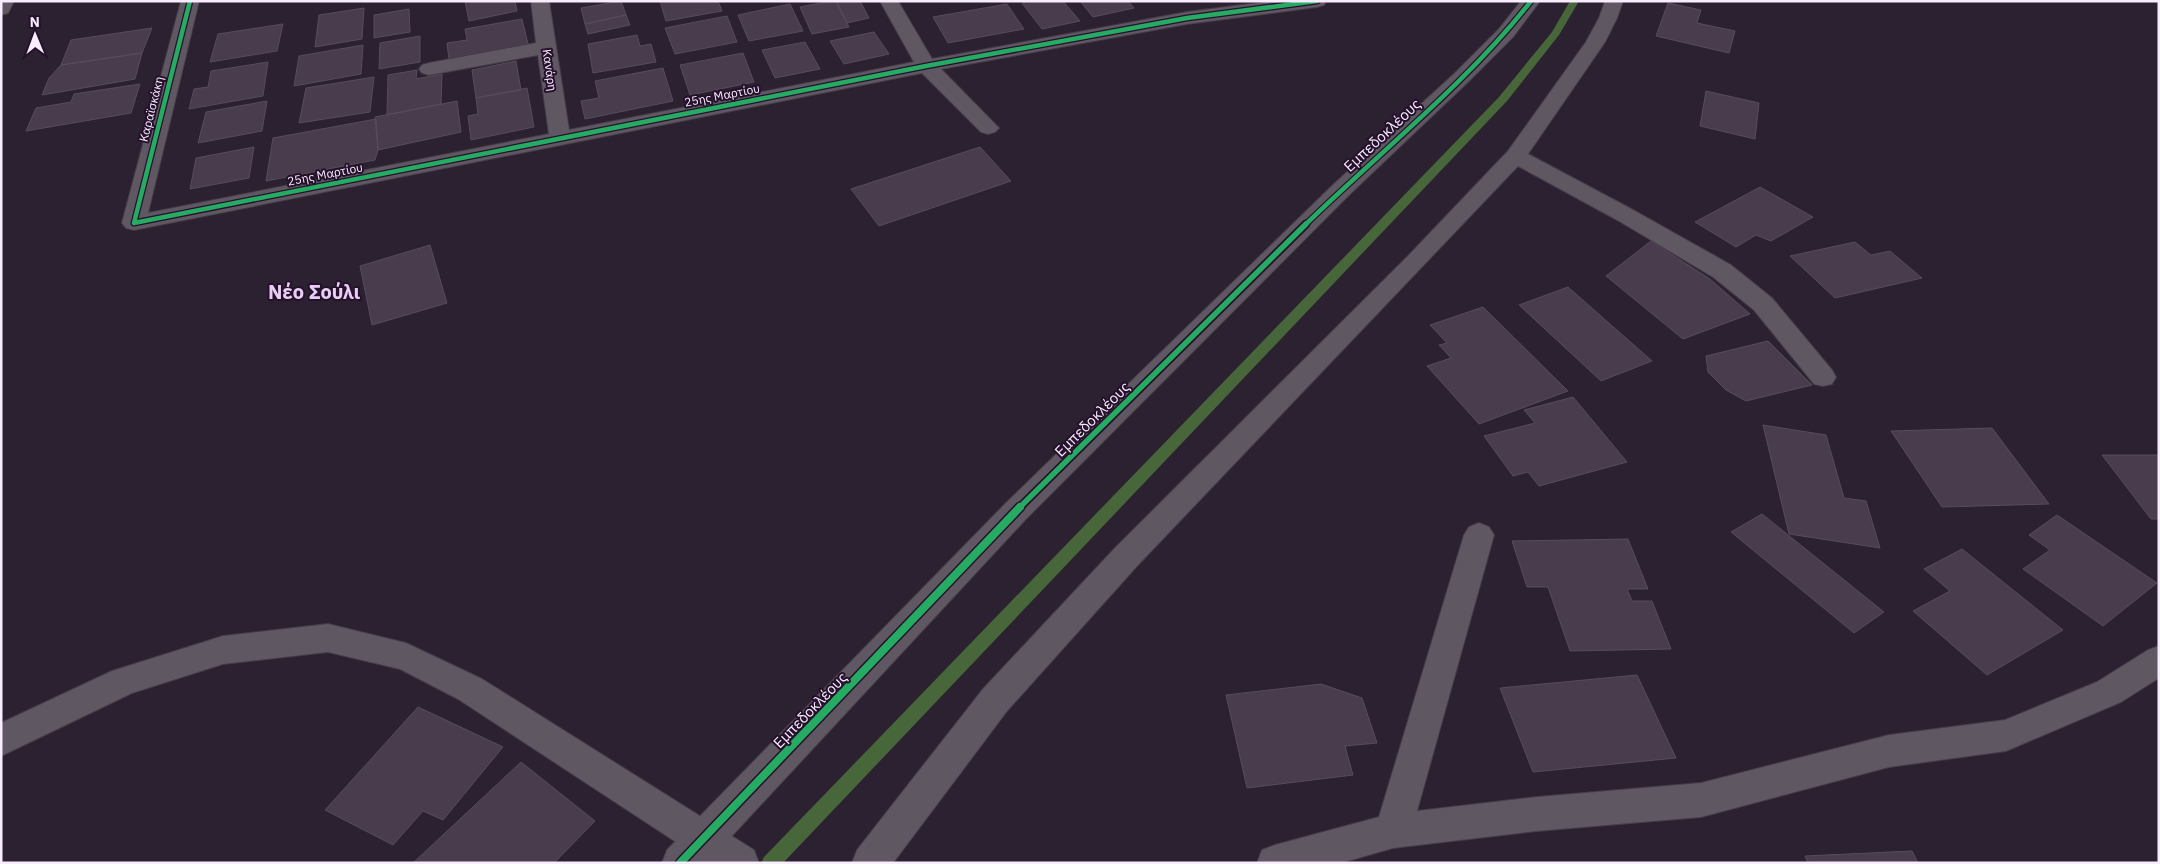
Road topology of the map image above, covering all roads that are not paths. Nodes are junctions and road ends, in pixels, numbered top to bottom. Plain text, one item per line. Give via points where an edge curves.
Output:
1 (5, 1) edge
2 (190, 1) edge
3 (540, 1) edge
4 (889, 1) edge
5 (1317, 1) edge
6 (1531, 1) edge
7 (1614, 1) edge
8 (1247, 6) edge
9 (1, 9) edge
10 (547, 47) junction
11 (926, 66) junction
12 (429, 70) dead end
13 (988, 128) dead end
14 (560, 140) junction
15 (1516, 156) junction
16 (134, 223) joint
17 (1823, 377) dead end
18 (1479, 535) dead end
19 (2159, 660) edge
20 (1, 740) edge
21 (1393, 831) junction
22 (692, 851) edge
23 (741, 863) edge
24 (870, 863) edge
25 (1275, 863) edge

1 - 9 street
2 - 16 street, Καραϊσκάκη
3 - 10 street, Κανάρη
4 - 11 street
5 - 8 street, 25ης Μαρτίου
6 - 22 street, Εμπεδοκλέους via 1506,33 1449,90 1342,189 1015,512
7 - 15 street via 1595,42
8 - 11 street, 25ης Μαρτίου
10 - 12 street
10 - 14 street, Κανάρη
11 - 13 street
11 - 14 street, 25ης Μαρτίου
14 - 16 street, 25ης Μαρτίου
15 - 17 street via 1722,271 1763,304
15 - 24 street via 1126,557 995,700
18 - 21 street
19 - 21 street via 2109,692 2006,735 1889,751 1701,800
20 - 22 street via 133,678 223,650 328,638 406,657 470,689
21 - 25 street
22 - 23 street

